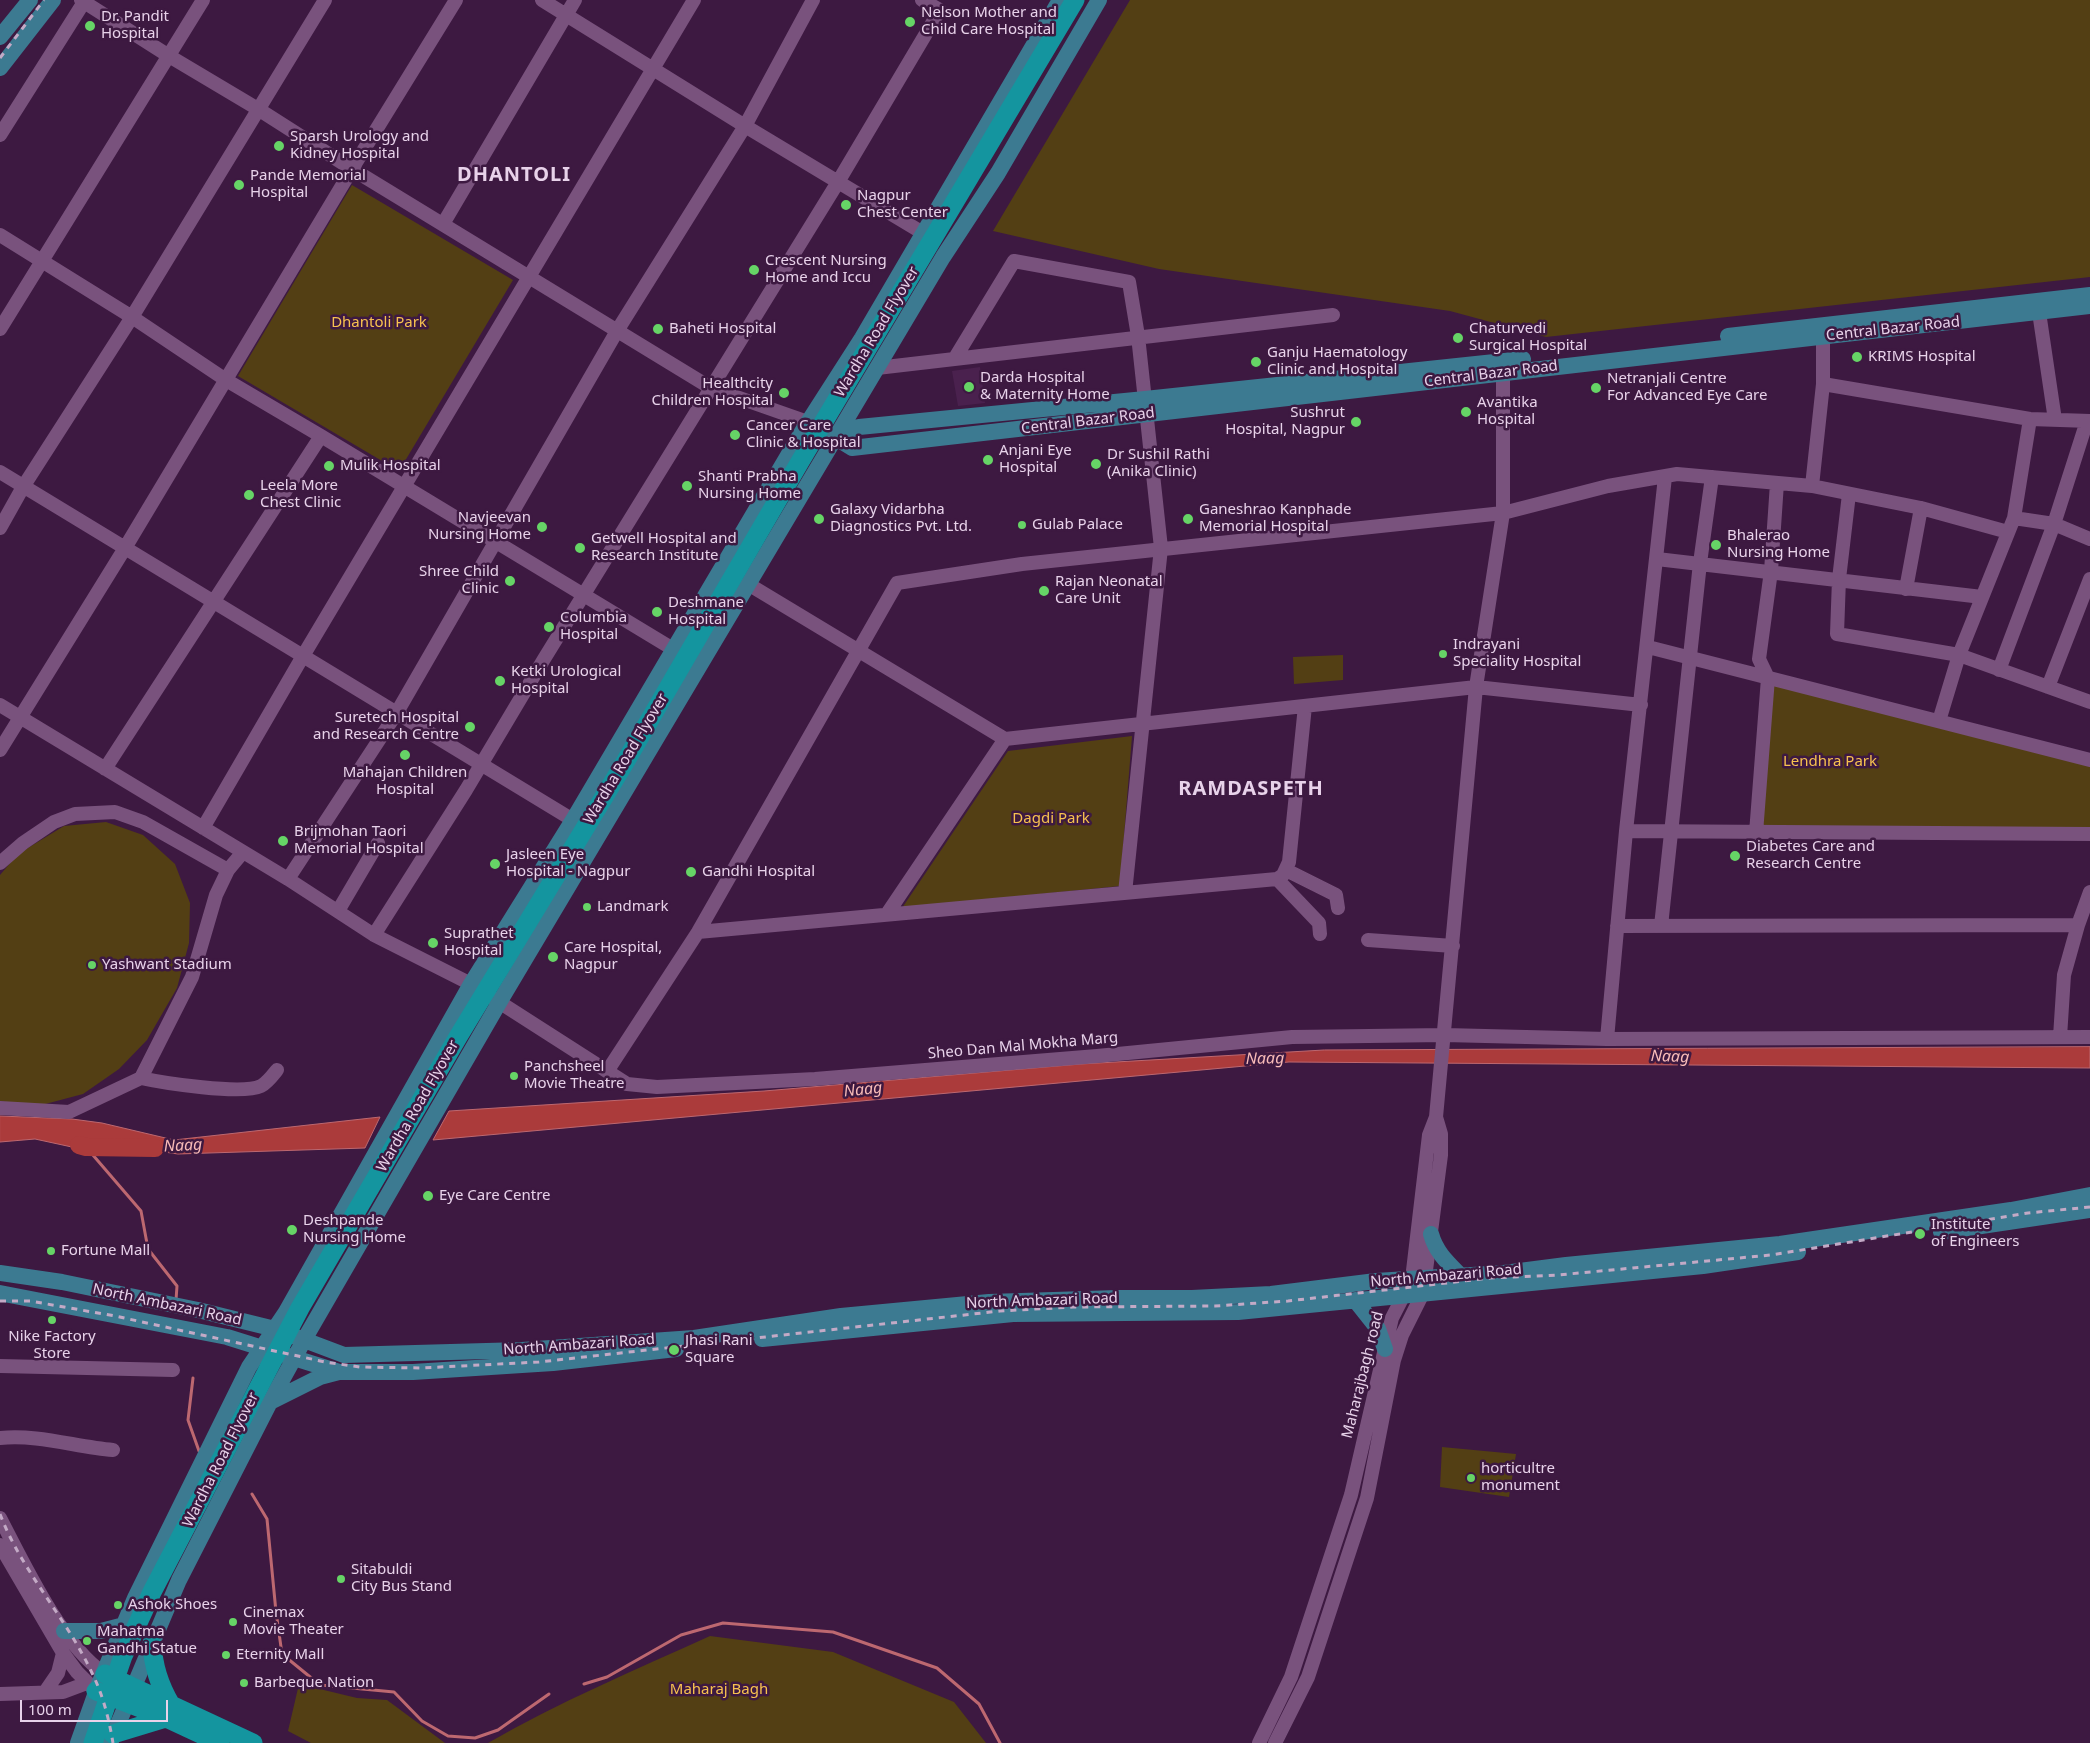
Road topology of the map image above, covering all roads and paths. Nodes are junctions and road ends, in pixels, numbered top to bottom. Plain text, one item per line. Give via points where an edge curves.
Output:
1 (30, 0) edge
2 (53, 0) edge
3 (203, 0) edge
4 (325, 0) edge
5 (456, 0) edge
6 (542, 0) edge
7 (575, 0) edge
8 (694, 0) edge
9 (813, 0) edge
10 (922, 0) edge
11 (1060, 0) edge
12 (1075, 0) edge
13 (1084, 0) edge
14 (1099, 0) edge
15 (82, 1) edge
16 (566, 15) junction
17 (0, 37) edge
18 (169, 56) junction
19 (0, 68) edge
20 (653, 69) junction
21 (258, 109) junction
22 (745, 126) junction
23 (0, 135) edge
24 (352, 169) junction
25 (838, 182) junction
26 (443, 224) junction
27 (923, 233) junction
28 (0, 235) edge
29 (42, 261) junction
30 (529, 275) junction
31 (2090, 295) edge
32 (2090, 306) edge
33 (2039, 312) junction
34 (1333, 315) dead end
35 (132, 317) junction
36 (0, 329) edge
37 (617, 331) junction
38 (1138, 336) junction
39 (1822, 336) junction
40 (955, 358) junction
41 (1503, 367) junction
42 (877, 368) junction
43 (226, 380) junction
44 (1823, 384) junction
45 (711, 388) junction
46 (1145, 407) junction
47 (2030, 419) junction
48 (2055, 420) junction
49 (2088, 421) edge
50 (808, 422) junction
51 (321, 436) junction
52 (835, 437) junction
53 (0, 472) edge
54 (1665, 477) junction
55 (1712, 478) junction
56 (1778, 483) junction
57 (406, 486) junction
58 (1812, 486) junction
59 (23, 487) junction
60 (1849, 494) junction
61 (1921, 508) junction
62 (1503, 513) junction
63 (2014, 518) junction
64 (2054, 524) junction
65 (0, 528) edge
66 (2008, 532) junction
67 (2090, 539) edge
68 (494, 542) junction
69 (125, 548) junction
70 (1161, 548) junction
71 (1657, 559) junction
72 (1700, 563) junction
73 (1771, 571) junction
74 (2090, 578) edge
75 (1839, 579) junction
76 (748, 584) junction
77 (1906, 589) junction
78 (583, 595) junction
79 (1982, 597) junction
80 (213, 602) junction
81 (1648, 647) junction
82 (673, 649) junction
83 (859, 650) junction
84 (1958, 655) junction
85 (303, 656) junction
86 (1691, 658) junction
87 (1999, 670) junction
88 (1768, 678) junction
89 (1476, 687) junction
90 (2048, 687) junction
91 (2090, 702) edge
92 (0, 705) edge
93 (1641, 705) junction
94 (1305, 706) junction
95 (396, 714) junction
96 (20, 717) junction
97 (1939, 721) junction
98 (1143, 724) junction
99 (1005, 739) junction
100 (0, 750) edge
101 (2090, 760) edge
102 (481, 765) junction
103 (105, 769) junction
104 (573, 820) junction
105 (203, 828) junction
106 (1626, 831) junction
107 (1671, 832) junction
108 (1756, 833) junction
109 (2090, 834) edge
110 (378, 843) dead end
111 (243, 852) junction
112 (0, 864) edge
113 (228, 870) junction
114 (1282, 874) junction
115 (288, 879) junction
116 (2090, 892) edge
117 (1124, 894) junction
118 (1338, 908) dead end
119 (338, 911) junction
120 (887, 914) junction
121 (2078, 925) junction
122 (1617, 926) junction
123 (1661, 926) junction
124 (698, 932) junction
125 (374, 934) junction
126 (1320, 934) dead end
127 (1368, 940) dead end
128 (1453, 946) junction
129 (471, 984) junction
130 (500, 1003) junction
131 (1445, 1035) junction
132 (2060, 1037) junction
133 (2090, 1037) edge
134 (1607, 1039) junction
135 (277, 1070) dead end
136 (608, 1070) junction
137 (140, 1078) junction
138 (0, 1108) edge
139 (1436, 1118) junction
140 (2090, 1195) edge
141 (2090, 1210) edge
142 (1431, 1234) junction
143 (0, 1273) edge
144 (1460, 1275) junction
145 (1420, 1283) junction
146 (0, 1293) edge
147 (1404, 1295) junction
148 (1354, 1300) junction
149 (286, 1312) junction
150 (248, 1323) junction
151 (275, 1329) junction
152 (235, 1339) junction
153 (305, 1339) junction
154 (262, 1349) junction
155 (1384, 1349) junction
156 (551, 1355) junction
157 (294, 1359) junction
158 (0, 1366) edge
159 (249, 1367) junction
160 (173, 1370) dead end
161 (339, 1372) junction
162 (270, 1402) junction
163 (0, 1438) edge
164 (113, 1450) dead end
165 (0, 1518) edge
166 (0, 1545) edge
167 (124, 1625) junction
168 (64, 1630) junction
169 (152, 1643) junction
170 (63, 1653) junction
171 (97, 1683) junction
172 (45, 1692) junction
173 (0, 1694) edge
174 (130, 1695) junction
175 (168, 1711) junction
176 (108, 1740) edge
177 (78, 1743) edge
178 (92, 1743) edge
179 (220, 1743) edge
180 (253, 1743) edge
181 (1259, 1743) edge
182 (1275, 1743) edge

1 - 17 main road
2 - 19 main road
3 - 18 street
4 - 21 street
5 - 24 street
6 - 16 street
7 - 16 street
8 - 20 street
9 - 22 street
10 - 25 street via 940,10
11 - 27 main road
12 - 178 highway, Wardha Road Flyover via 300,1308 152,1592 123,1656
13 - 176 highway, Wardha Road Flyover via 299,1331 153,1610 122,1684
14 - 42 main road via 998,173
15 - 18 street
15 - 23 street
16 - 20 street
16 - 26 street
18 - 21 street
18 - 29 street
20 - 22 street
20 - 30 street
21 - 24 street
21 - 35 street
22 - 25 street
22 - 37 street
24 - 26 street
24 - 43 street
25 - 27 street
25 - 45 street
26 - 30 street
27 - 50 main road
28 - 29 street
29 - 35 street
29 - 36 street
30 - 37 street
30 - 57 street
31 - 41 main road, Central Bazar Road
32 - 33 main road, Central Bazar Road
33 - 39 main road, Central Bazar Road
33 - 48 street
34 - 38 street
35 - 43 street
35 - 59 street
37 - 45 street
37 - 68 street
38 - 40 street
38 - 40 street via 1130,282 1014,261
38 - 46 street
39 - 41 main road, Central Bazar Road
39 - 44 street
40 - 42 street
41 - 46 main road, Central Bazar Road
41 - 62 street
42 - 52 main road
43 - 51 street
43 - 69 street
44 - 47 street
44 - 58 street
45 - 50 street
45 - 78 street
46 - 52 main road, Central Bazar Road via 859,427
46 - 70 street
47 - 48 street
47 - 63 street
48 - 49 street
49 - 64 street
50 - 52 main road
50 - 82 main road
51 - 57 street
51 - 80 street
52 - 76 main road
53 - 59 street
54 - 55 street via 1677,474
54 - 62 street via 1608,486
54 - 71 street
55 - 56 street
55 - 72 street
56 - 58 street
56 - 73 street
57 - 68 street
57 - 85 street
58 - 60 street
59 - 65 street
59 - 69 street
60 - 61 street
60 - 75 street
61 - 66 street
61 - 77 street
62 - 70 street
62 - 89 street
63 - 64 street
63 - 66 street
64 - 67 street
64 - 87 street
66 - 79 street
68 - 78 street
68 - 95 street
69 - 80 street
69 - 96 street
70 - 83 street via 1001,566 897,583
70 - 98 street
71 - 72 street
71 - 81 street
72 - 73 street
72 - 86 street
73 - 75 street
73 - 88 street via 1759,658
74 - 90 street
75 - 77 street
75 - 84 street via 1837,634
76 - 83 street
76 - 130 main road
77 - 79 street
78 - 82 street
78 - 102 street
79 - 84 street
80 - 85 street
80 - 103 street
81 - 86 street
81 - 93 street
82 - 104 main road
83 - 99 street
83 - 124 street
84 - 87 street
84 - 97 street
85 - 95 street
85 - 105 street
86 - 88 street
86 - 107 street
87 - 90 street
88 - 97 street
88 - 108 street
89 - 93 street
89 - 94 street
89 - 128 street
90 - 91 street
92 - 96 street, Sheo Dan Mal Mokha Marg
93 - 106 street
94 - 98 street
94 - 114 street
95 - 102 street
95 - 115 street
96 - 100 street
96 - 103 street, Sheo Dan Mal Mokha Marg
97 - 101 street
98 - 99 street
98 - 117 street
99 - 120 street
102 - 104 street
102 - 125 street
103 - 105 street, Sheo Dan Mal Mokha Marg
104 - 129 main road
105 - 111 street, Sheo Dan Mal Mokha Marg
106 - 107 street
106 - 122 street
107 - 108 street
107 - 123 street
108 - 109 street
110 - 119 street
111 - 113 street
111 - 115 street, Sheo Dan Mal Mokha Marg
112 - 113 street via 54,822 75,814 115,812 143,822
113 - 137 street via 216,894 192,977
114 - 117 street
114 - 118 street via 1336,895
114 - 126 street via 1319,923
115 - 119 street, Sheo Dan Mal Mokha Marg
116 - 121 street
117 - 120 street
119 - 125 street, Sheo Dan Mal Mokha Marg
120 - 124 street
121 - 123 street
121 - 132 street via 2064,975
122 - 123 street
122 - 134 street
124 - 136 street
125 - 129 street, Sheo Dan Mal Mokha Marg
127 - 128 street
128 - 131 street
129 - 130 street, Sheo Dan Mal Mokha Marg
129 - 149 main road
130 - 136 street, Sheo Dan Mal Mokha Marg
130 - 153 main road
131 - 134 street, Sheo Dan Mal Mokha Marg
131 - 136 street, Sheo Dan Mal Mokha Marg via 1292,1037 1068,1059 657,1087 627,1084
131 - 139 street
132 - 133 street, Sheo Dan Mal Mokha Marg
132 - 134 street, Sheo Dan Mal Mokha Marg
135 - 137 street via 263,1086 254,1088 211,1088
137 - 138 street via 69,1112
139 - 142 street, Maharajbagh road via 1441,1134 1441,1155
139 - 145 street, Maharajbagh road via 1429,1135
140 - 144 main road, North Ambazari Road via 1780,1244
141 - 145 main road, North Ambazari Road via 1703,1266
142 - 144 main road via 1435,1247
142 - 145 street, Maharajbagh road
143 - 150 main road, North Ambazari Road via 62,1282
144 - 145 main road, North Ambazari Road
145 - 147 main road, North Ambazari Road
145 - 156 main road, North Ambazari Road via 1231,1296 980,1302 841,1316
145 - 182 street, Maharajbagh road via 1394,1360 1368,1498 1308,1677
146 - 152 main road, North Ambazari Road
147 - 148 main road, North Ambazari Road
147 - 155 street, Maharajbagh road via 1392,1318
148 - 155 main road via 1378,1329
148 - 156 main road, North Ambazari Road via 1238,1312 1013,1314
149 - 150 main road
149 - 151 main road
150 - 151 main road, North Ambazari Road
151 - 153 main road, North Ambazari Road
151 - 154 main road
152 - 154 main road, North Ambazari Road
152 - 159 main road
153 - 156 main road, North Ambazari Road via 344,1355 522,1350
153 - 157 main road
154 - 157 main road, North Ambazari Road
154 - 159 main road
155 - 181 street, Maharajbagh road via 1351,1495 1291,1677
156 - 161 main road, North Ambazari Road via 413,1372
157 - 161 main road, North Ambazari Road
157 - 162 main road
158 - 160 street
159 - 167 main road
161 - 162 main road via 320,1377
162 - 169 main road via 180,1580
163 - 164 street via 19,1436
165 - 168 street
166 - 170 street
167 - 168 main road via 101,1631
167 - 171 main road
168 - 171 street via 87,1660
169 - 174 main road
169 - 175 highway via 152,1660
170 - 171 street
170 - 172 street via 58,1673
171 - 172 street via 63,1692
171 - 174 highway
171 - 177 main road
172 - 173 street
174 - 175 highway
174 - 176 main road
175 - 176 highway
175 - 179 highway
175 - 180 highway

